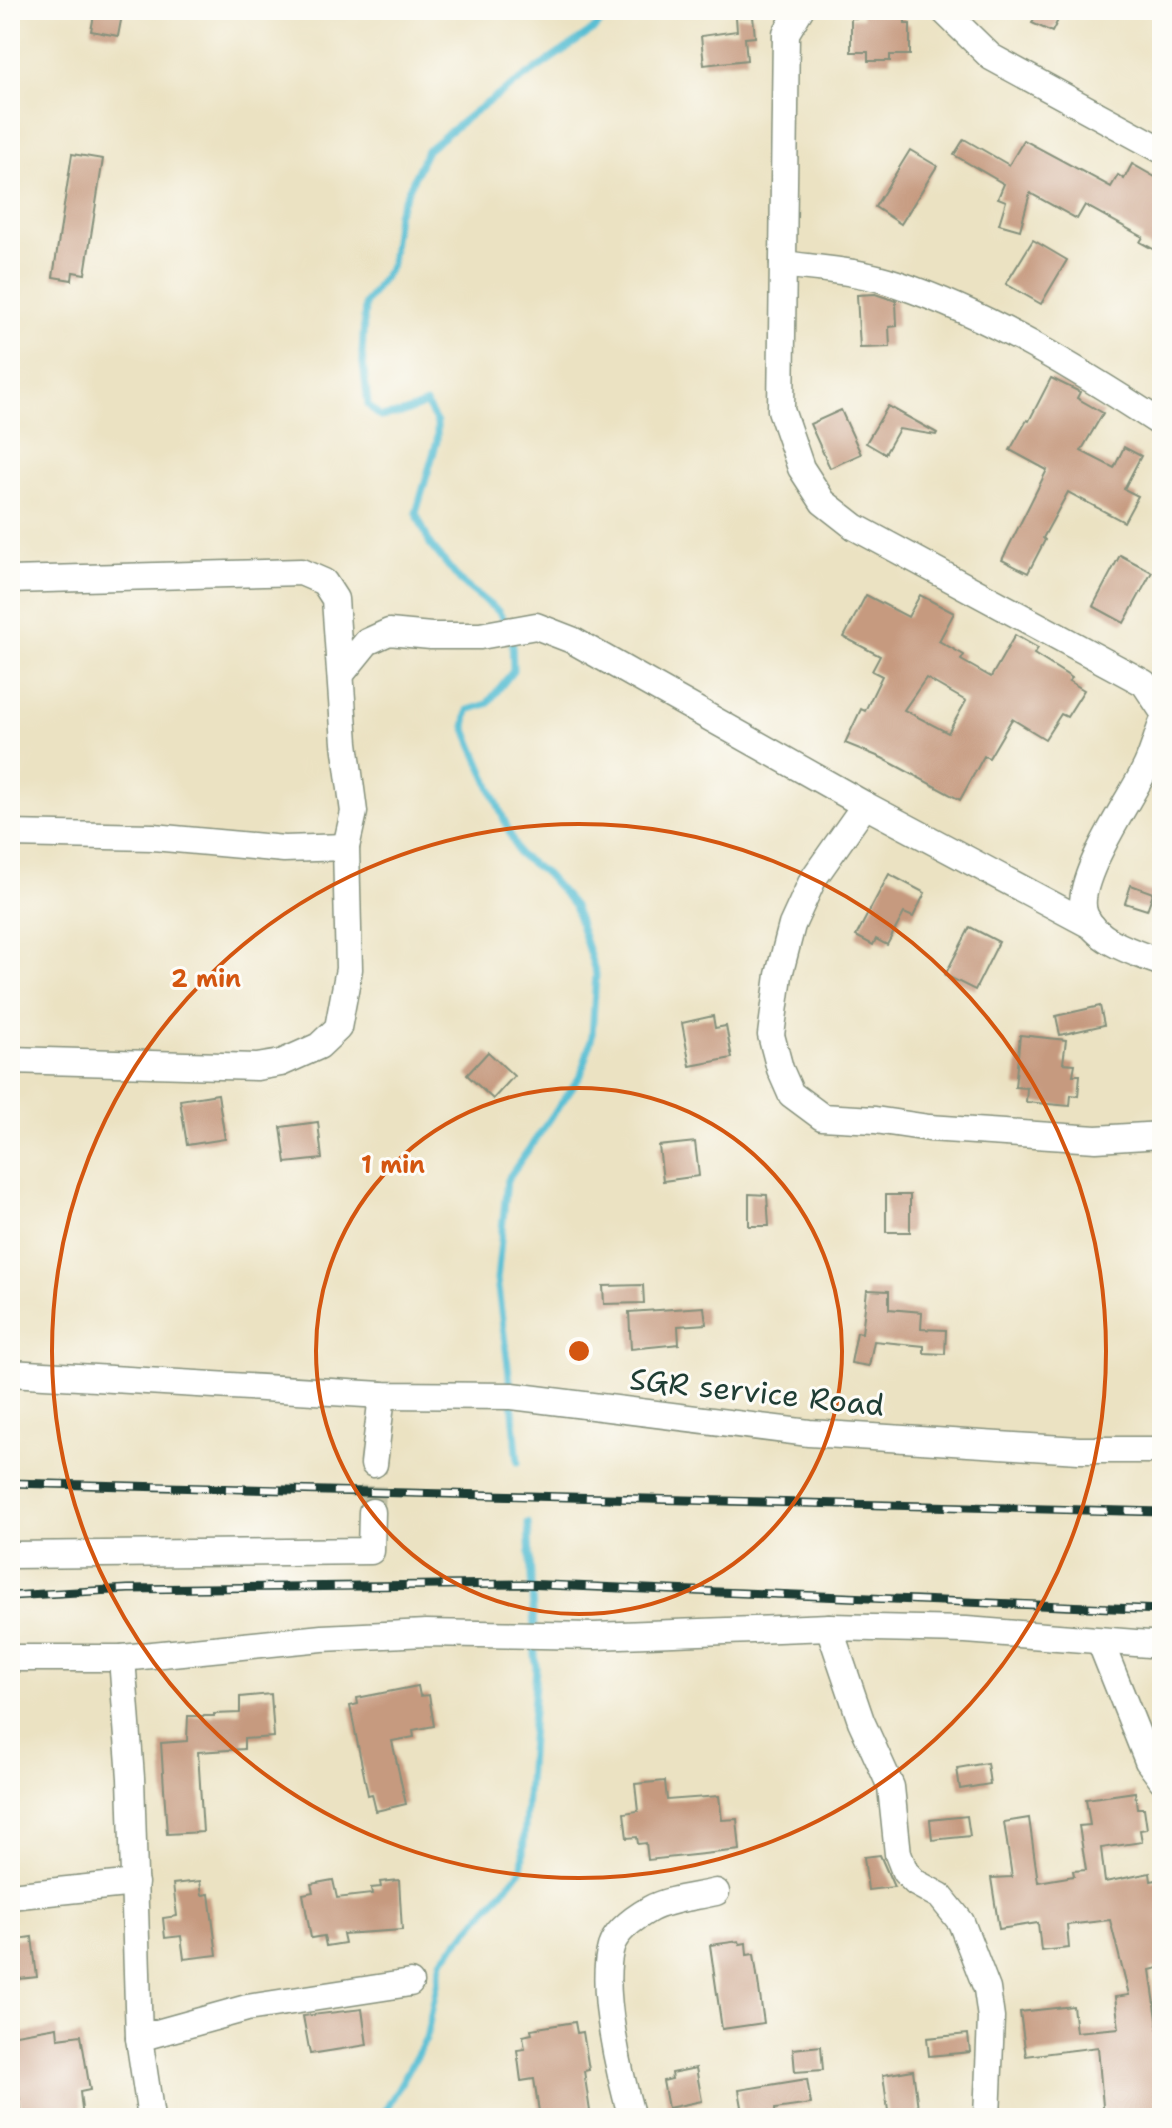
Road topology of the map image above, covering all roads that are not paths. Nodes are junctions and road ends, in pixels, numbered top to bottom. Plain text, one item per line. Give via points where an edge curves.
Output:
1 (800, 10) edge
2 (943, 10) edge
3 (1162, 150) edge
4 (783, 264) junction
5 (1162, 424) edge
6 (10, 580) edge
7 (341, 674) junction
8 (1162, 710) edge
9 (1162, 724) edge
10 (865, 805) junction
11 (10, 834) edge
12 (346, 847) junction
13 (1092, 926) junction
14 (1162, 963) edge
15 (10, 1060) edge
16 (1162, 1135) edge
17 (10, 1373) edge
18 (382, 1395) junction
19 (1162, 1450) edge
20 (374, 1464) tunnel mouth
21 (372, 1512) tunnel mouth
22 (10, 1555) edge
23 (829, 1627) junction
24 (1100, 1641) junction
25 (1162, 1645) edge
26 (10, 1658) edge
27 (122, 1658) junction
28 (1162, 1780) edge
29 (135, 1883) junction
30 (716, 1892) dead end
31 (10, 1896) edge
32 (410, 1983) dead end
33 (139, 2038) junction
34 (151, 2118) edge
35 (632, 2118) edge
36 (987, 2118) edge

1 - 4 street via 786,33
2 - 3 street via 991,57
4 - 5 street via 896,283 972,315 1057,359
4 - 8 street via 781,410 801,468 823,502 855,527 1144,683
6 - 7 street via 301,572 324,582 335,599
7 - 10 street via 367,642 389,632 480,636 536,626 572,640
7 - 12 street via 354,812
9 - 13 street via 1147,764 1090,870 1084,914
10 - 13 street
10 - 16 street via 813,879 785,950 771,1035 791,1094 822,1117 1096,1139
11 - 12 street via 153,837 284,849
12 - 15 street via 349,969 338,1028 319,1046 257,1067
13 - 14 street via 1119,946
17 - 18 street, SGR service Road
18 - 19 street, SGR service Road via 512,1396 809,1433
18 - 20 street
21 - 22 street via 371,1551
23 - 24 street via 966,1630
23 - 27 street via 594,1636 426,1633
23 - 36 street via 861,1721 891,1787 905,1872 940,1896 961,1922 987,1989
24 - 25 street
24 - 28 street via 1148,1761
26 - 27 street
27 - 29 street
29 - 31 street
29 - 33 street
30 - 35 street via 653,1907 629,1923 611,1946 608,1990
32 - 33 street via 247,2008
33 - 34 street

